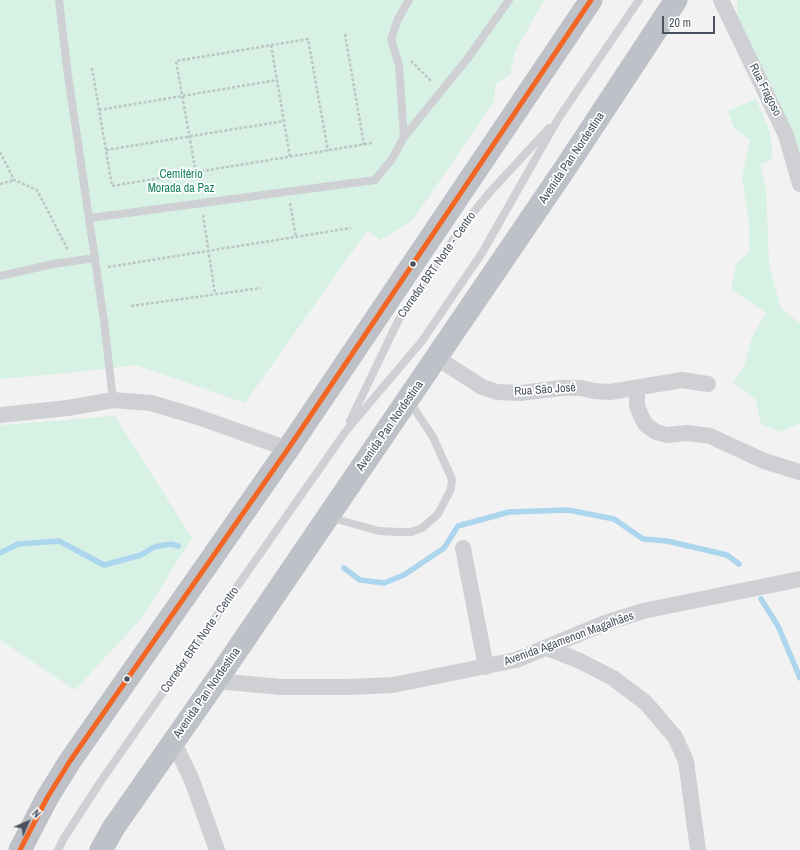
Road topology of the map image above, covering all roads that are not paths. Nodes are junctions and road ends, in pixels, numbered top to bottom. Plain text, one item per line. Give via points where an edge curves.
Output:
1 (59, 0) edge
2 (409, 0) edge
3 (509, 0) edge
4 (591, 0) edge
5 (639, 0) edge
6 (676, 0) edge
7 (721, 0) edge
8 (558, 119) junction
9 (404, 137) junction
10 (800, 184) edge
11 (90, 218) junction
12 (95, 258) junction
13 (0, 276) edge
14 (437, 358) junction
15 (708, 384) dead end
16 (637, 388) junction
17 (113, 400) junction
18 (408, 400) junction
19 (0, 415) edge
20 (346, 431) junction
21 (288, 449) junction
22 (800, 472) edge
23 (328, 517) junction
24 (463, 548) dead end
25 (800, 579) edge
26 (547, 648) junction
27 (486, 667) junction
28 (216, 681) junction
29 (173, 742) junction
30 (20, 850) edge
31 (58, 850) edge
32 (101, 850) edge
33 (217, 850) edge
34 (698, 850) edge

1 - 11 lane
2 - 9 lane via 398,19 391,39 399,65
3 - 9 lane via 442,92
4 - 21 highway
5 - 8 lane, Corredor BRT Norte - Centro
6 - 14 highway, Avenida Pan Nordestina
7 - 10 street, Rua Fragoso via 786,134
8 - 20 lane, Corredor BRT Norte - Centro via 482,253 422,341
8 - 20 lane, Corredor BRT Norte - Centro via 464,224 399,319
9 - 11 lane via 392,159 375,180
11 - 12 lane
12 - 13 lane via 73,260
12 - 17 lane
14 - 16 street, Rua São José via 482,387 497,392 520,393 562,388 610,392
14 - 18 highway, Avenida Pan Nordestina
15 - 16 street, Rua São José via 682,380
16 - 22 street via 637,406 641,416 646,425 656,432 710,436 764,460
17 - 19 street via 68,408
17 - 21 street via 152,403
18 - 23 highway, Avenida Pan Nordestina
18 - 23 lane via 433,437 452,479 451,489 438,514 422,528 411,532 379,531
20 - 31 lane, Corredor BRT Norte - Centro via 105,775
21 - 30 highway via 70,761
23 - 28 highway, Avenida Pan Nordestina
24 - 27 street
25 - 26 street, Avenida Agamenon Magalhães via 644,611 604,623
26 - 27 street, Avenida Agamenon Magalhães via 516,660
26 - 34 street via 580,660 613,678 646,703 675,737 686,761
27 - 28 street, Avenida Agamenon Magalhães via 393,685 356,687 281,687
28 - 29 highway, Avenida Pan Nordestina
29 - 32 highway, Avenida Pan Nordestina
29 - 33 street via 191,778

